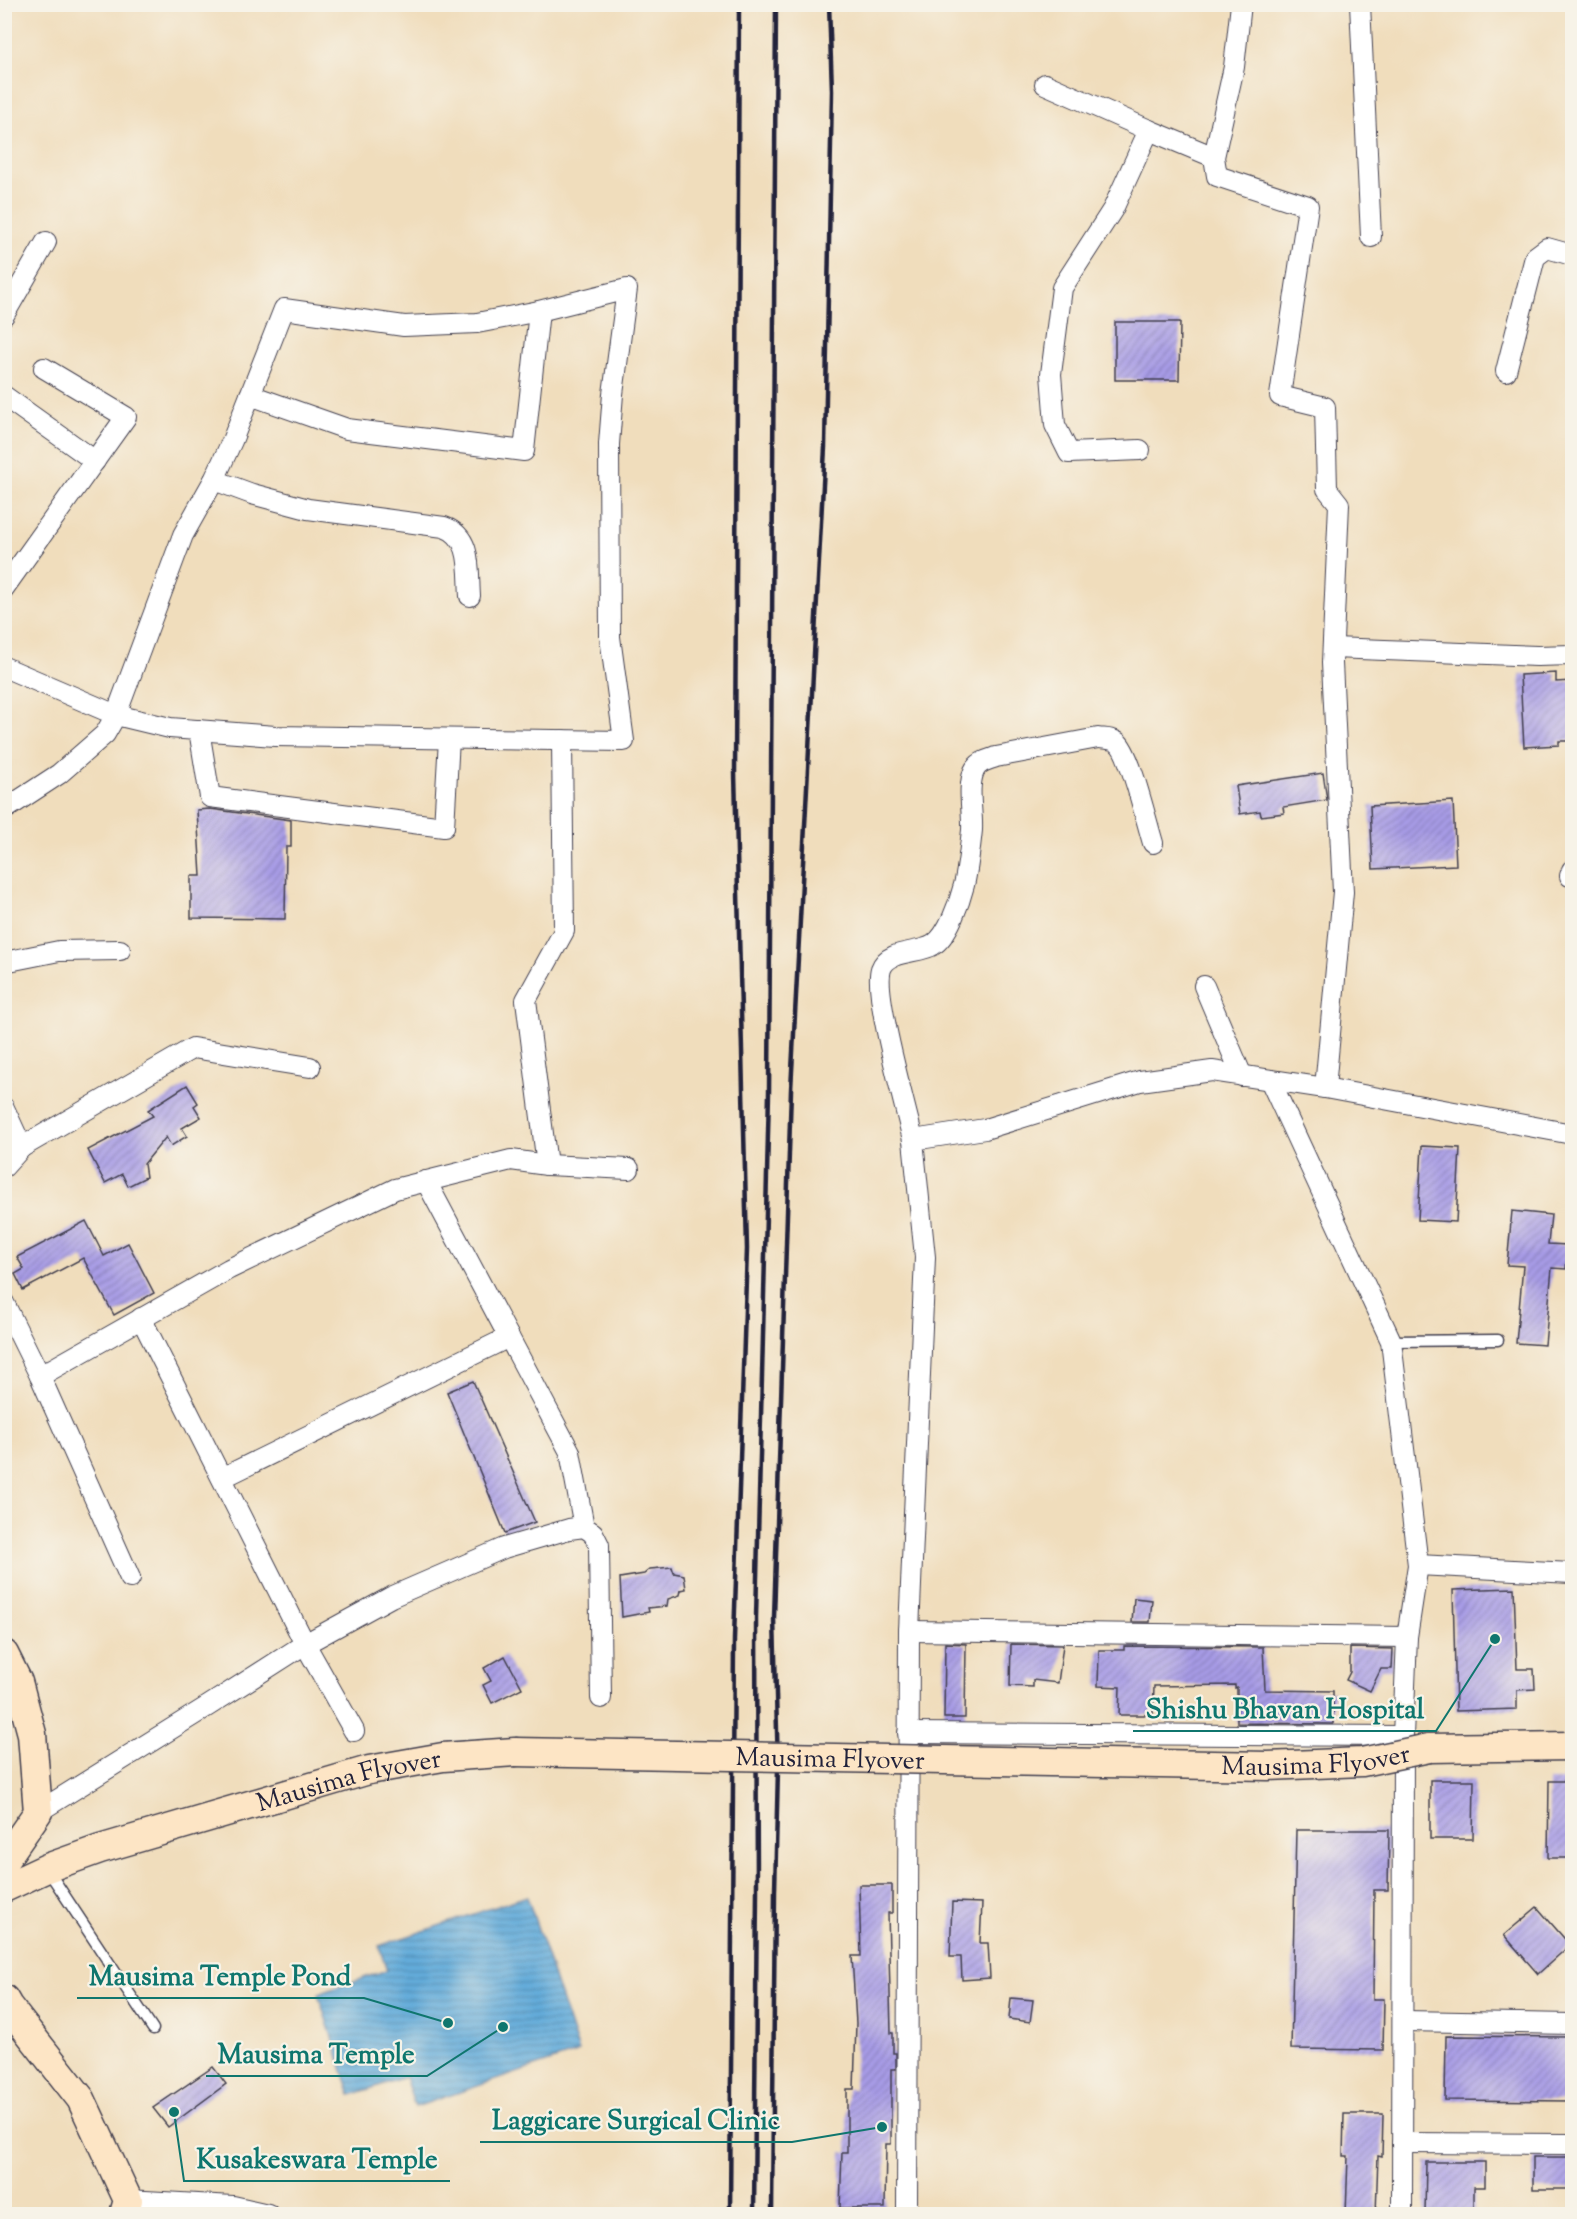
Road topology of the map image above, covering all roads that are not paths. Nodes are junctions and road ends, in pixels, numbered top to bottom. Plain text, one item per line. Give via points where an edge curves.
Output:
1 (1241, 4) edge
2 (1360, 4) edge
3 (1046, 84) dead end
4 (1149, 130) junction
5 (1214, 157) junction
6 (1371, 237) dead end
7 (46, 242) dead end
8 (1572, 255) edge
9 (539, 311) junction
10 (4, 315) edge
11 (44, 368) dead end
12 (1506, 371) dead end
13 (250, 395) junction
14 (4, 396) edge
15 (1140, 450) dead end
16 (95, 461) junction
17 (214, 480) junction
18 (4, 588) edge
19 (470, 596) dead end
20 (1333, 648) junction
21 (1572, 655) edge
22 (4, 667) edge
23 (116, 715) junction
24 (199, 730) junction
25 (449, 739) junction
26 (562, 740) junction
27 (4, 810) edge
28 (1153, 843) dead end
29 (120, 950) dead end
30 (4, 962) edge
31 (1204, 986) dead end
32 (310, 1067) dead end
33 (1242, 1076) junction
34 (1270, 1080) junction
35 (1325, 1088) junction
36 (4, 1108) edge
37 (1572, 1134) edge
38 (913, 1140) junction
39 (22, 1147) junction
40 (547, 1165) junction
41 (4, 1167) edge
42 (628, 1169) dead end
43 (426, 1181) junction
44 (4, 1303) edge
45 (141, 1318) junction
46 (509, 1337) junction
47 (1498, 1340) dead end
48 (1391, 1341) junction
49 (40, 1376) junction
50 (222, 1478) junction
51 (584, 1527) junction
52 (1419, 1565) junction
53 (1572, 1573) edge
54 (130, 1578) dead end
55 (909, 1631) junction
56 (1407, 1637) junction
57 (305, 1644) junction
58 (4, 1654) edge
59 (601, 1698) dead end
60 (354, 1731) dead end
61 (908, 1733) junction
62 (1403, 1736) junction
63 (1572, 1746) edge
64 (38, 1812) junction
65 (4, 1861) edge
66 (47, 1868) junction
67 (4, 1888) edge
68 (4, 1999) edge
69 (1404, 2021) junction
70 (1572, 2025) edge
71 (153, 2029) dead end
72 (1402, 2143) junction
73 (1572, 2144) edge
74 (126, 2207) edge
75 (268, 2214) edge
76 (907, 2214) edge
77 (1402, 2214) edge

1 - 5 street via 1234,67
2 - 6 street
3 - 4 street
4 - 5 street
4 - 15 street via 1113,209 1062,288 1052,374 1055,425 1069,453
5 - 20 street via 1217,176 1308,206 1280,396 1325,407 1327,489 1339,504
7 - 10 street
8 - 12 street via 1547,248 1535,256
9 - 13 street via 477,323 404,326 284,309
9 - 13 street via 524,451 347,429
9 - 26 street via 627,289 609,444 610,637 624,741
11 - 16 street via 126,417
13 - 17 street
14 - 16 street
16 - 18 street
17 - 19 street via 308,509 453,530 467,551
17 - 23 street via 183,535
20 - 21 street
20 - 35 street via 1343,892
22 - 23 street
23 - 24 street via 170,728
23 - 27 street via 105,734 59,774
24 - 25 street via 275,736
24 - 25 street via 210,797 444,826
25 - 26 street
26 - 40 street via 564,932 526,1000
28 - 38 street via 1126,755 1109,739 996,757 975,769 964,887 945,933 934,945 898,955 881,969 887,1026
29 - 30 street via 59,951
31 - 33 street
32 - 39 street via 194,1048
33 - 34 street
33 - 38 street via 1212,1071 1140,1081 985,1129
34 - 35 street
34 - 48 street
35 - 37 street
36 - 39 street
38 - 55 street via 925,1257
39 - 41 street
40 - 42 street
40 - 43 street via 511,1160
43 - 45 street via 395,1188 229,1269
43 - 46 street
44 - 49 street
45 - 49 street
45 - 50 street
46 - 50 street
46 - 51 street via 570,1452
47 - 48 lane
48 - 52 street
49 - 54 street
50 - 57 street
51 - 57 street via 504,1548 391,1597
51 - 59 street via 593,1533 599,1545
52 - 53 street
52 - 56 street
55 - 56 street
55 - 61 street
56 - 62 street
57 - 60 street
57 - 64 street
58 - 64 main road via 18,1682 32,1734
61 - 62 street
61 - 76 street
62 - 69 street
63 - 66 main road, Mausima Flyover, bridge via 1429,1748 1362,1762 1268,1766 515,1752 443,1757 369,1770
64 - 65 main road
66 - 67 main road, Mausima Flyover
66 - 71 lane
68 - 74 main road via 81,2099
69 - 70 street
69 - 72 street
72 - 73 street
72 - 77 street
74 - 75 street via 233,2206

